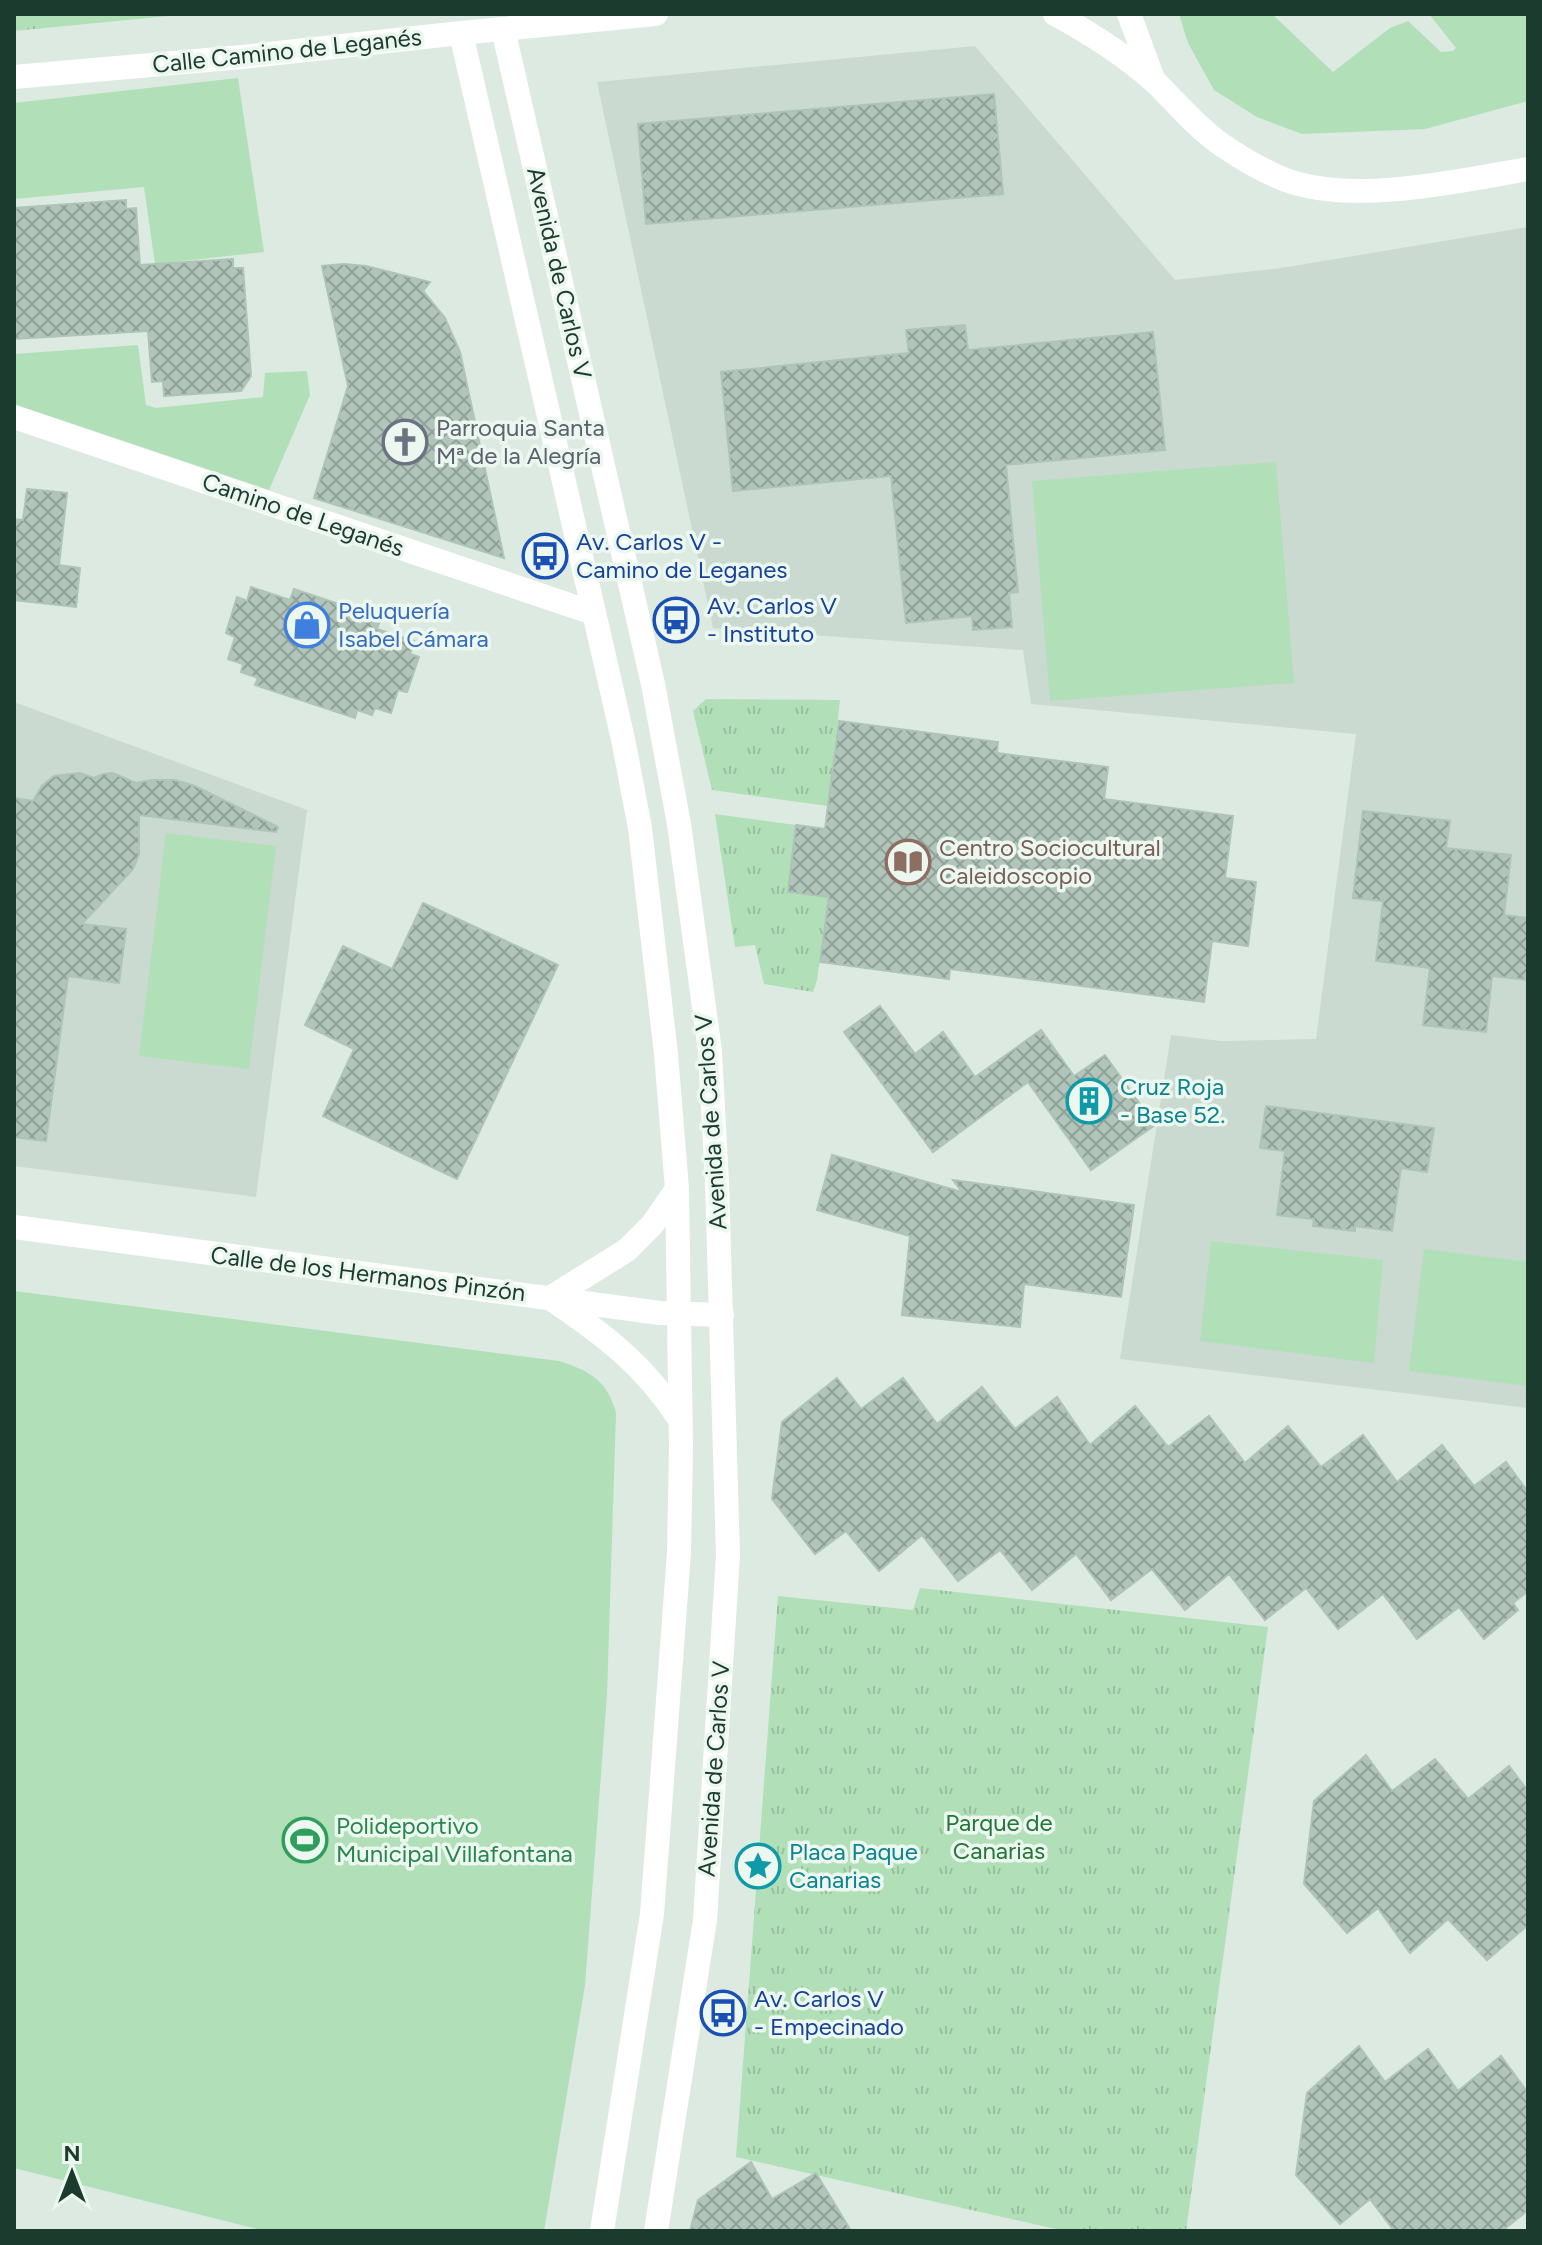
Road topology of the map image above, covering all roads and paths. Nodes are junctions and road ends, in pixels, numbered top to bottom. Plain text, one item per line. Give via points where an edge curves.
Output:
1 (656, 14) edge
2 (1055, 14) edge
3 (1129, 14) edge
4 (503, 29) junction
5 (461, 33) junction
6 (14, 77) edge
7 (1154, 81) junction
8 (1528, 169) edge
9 (14, 417) edge
10 (593, 613) junction
11 (677, 1189) junction
12 (14, 1227) edge
13 (550, 1298) junction
14 (678, 1313) junction
15 (722, 1315) junction
16 (680, 1420) junction
17 (602, 2231) edge
18 (656, 2231) edge

1 - 4 street, Calle Camino de Leganés
2 - 7 street via 1105,43
3 - 7 street
4 - 5 street, Calle Camino de Leganés
4 - 15 street, Avenida de Carlos V via 625,556 679,824 710,1051
5 - 6 street, Calle Camino de Leganés
5 - 10 street, Avenida de Carlos V
7 - 8 street via 1221,144 1286,180 1316,188 1408,188
9 - 10 street, Camino de Leganés
10 - 11 street, Avenida de Carlos V via 640,828
11 - 13 street via 627,1250
11 - 14 street, Avenida de Carlos V
12 - 13 street, Calle de los Hermanos Pinzón
13 - 14 street, Calle de los Hermanos Pinzón
13 - 16 street via 635,1362
14 - 15 street, Calle de los Hermanos Pinzón
14 - 16 street, Avenida de Carlos V
15 - 18 street, Avenida de Carlos V via 728,1555 705,1920
16 - 17 street, Avenida de Carlos V via 679,1553 652,1914

